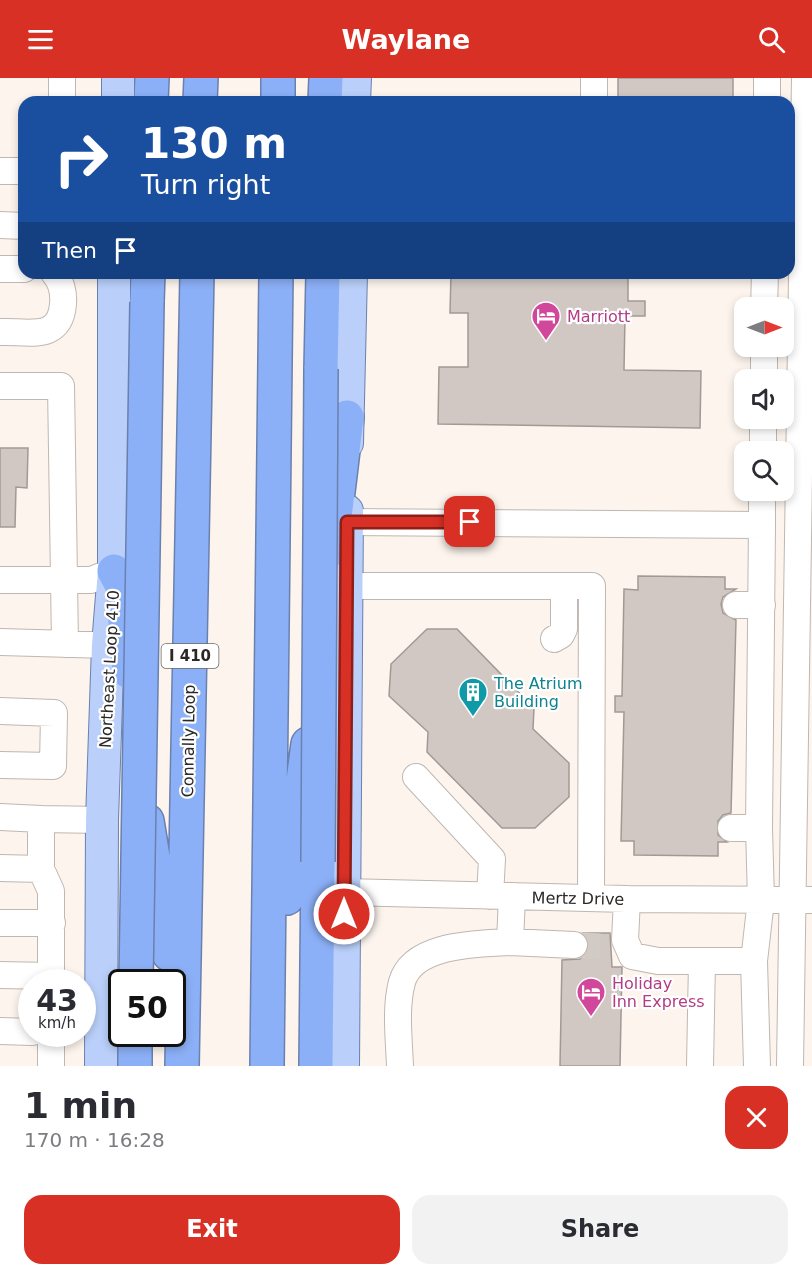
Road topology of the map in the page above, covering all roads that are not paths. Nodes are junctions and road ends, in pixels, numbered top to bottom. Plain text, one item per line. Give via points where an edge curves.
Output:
1 (62, 78) edge
2 (118, 78) edge
3 (152, 78) edge
4 (201, 78) edge
5 (278, 78) edge
6 (326, 78) edge
7 (355, 78) edge
8 (594, 78) edge
9 (767, 78) edge
10 (805, 78) edge
11 (62, 96) edge
12 (118, 96) edge
13 (151, 96) edge
14 (200, 96) edge
15 (278, 96) edge
16 (326, 96) edge
17 (354, 96) edge
18 (594, 96) edge
19 (767, 96) edge
20 (0, 171) edge
21 (18, 171) edge
22 (0, 225) edge
23 (18, 226) edge
24 (0, 269) edge
25 (18, 269) edge
26 (59, 279) edge
27 (114, 279) edge
28 (197, 279) edge
29 (276, 279) edge
30 (323, 279) edge
31 (351, 279) edge
32 (765, 279) edge
33 (147, 287) edge
34 (764, 297) edge
35 (0, 332) edge
36 (0, 386) edge
37 (347, 417) junction
38 (762, 501) edge
39 (347, 522) junction
40 (762, 525) junction
41 (114, 571) junction
42 (0, 580) edge
43 (63, 580) junction
44 (346, 586) junction
45 (564, 586) junction
46 (736, 605) dead end
47 (762, 605) junction
48 (554, 639) dead end
49 (0, 642) edge
50 (65, 644) junction
51 (108, 645) junction
52 (0, 711) edge
53 (0, 765) edge
54 (416, 777) dead end
55 (0, 817) edge
56 (41, 819) junction
57 (102, 820) junction
58 (731, 828) dead end
59 (759, 828) junction
60 (0, 868) edge
61 (41, 868) junction
62 (344, 892) junction
63 (501, 896) junction
64 (591, 898) junction
65 (627, 899) junction
66 (761, 900) junction
67 (802, 900) edge
68 (0, 923) edge
69 (52, 923) junction
70 (510, 942) junction
71 (573, 945) tunnel mouth
72 (702, 961) junction
73 (754, 961) junction
74 (51, 969) edge
75 (136, 969) edge
76 (0, 975) edge
77 (18, 976) edge
78 (0, 1031) edge
79 (18, 1032) edge
80 (51, 1047) edge
81 (135, 1047) edge
82 (267, 1051) edge
83 (182, 1053) edge
84 (51, 1066) edge
85 (101, 1066) edge
86 (135, 1066) edge
87 (316, 1066) edge
88 (343, 1066) edge
89 (400, 1066) edge
90 (700, 1066) edge
91 (757, 1066) edge
92 (790, 1066) edge

1 - 11 street
2 - 12 main road
3 - 13 highway
4 - 14 highway
5 - 15 highway
6 - 16 highway
7 - 17 main road
8 - 18 street
9 - 19 street
10 - 67 street
20 - 21 street
22 - 23 street
24 - 25 street
26 - 35 street via 63,302 59,324 51,331
27 - 41 main road, Northeast Loop 410
28 - 83 highway, Connally Loop / I 410
29 - 82 highway
30 - 87 highway, bridge
31 - 37 main road
32 - 34 street
33 - 75 highway, bridge
36 - 43 street via 61,386
37 - 39 main road
37 - 82 highway
38 - 40 street
39 - 40 street
39 - 44 main road
40 - 47 street
41 - 43 street via 91,580
41 - 51 main road, Northeast Loop 410
41 - 83 highway via 122,586 138,761
42 - 43 street
43 - 50 street
44 - 45 street
44 - 62 main road
45 - 48 street via 564,629
45 - 64 street via 592,586
46 - 47 street
47 - 59 street
49 - 50 street
50 - 51 street
51 - 57 main road, Northeast Loop 410
52 - 53 street via 54,713 53,766
54 - 63 street via 492,859
55 - 56 street
56 - 57 street
56 - 61 street
57 - 85 main road, Northeast Loop 410
58 - 59 street
59 - 66 street
60 - 61 street
61 - 69 street via 51,891
62 - 63 street, Mertz Drive
62 - 88 main road
63 - 64 street, Mertz Drive
63 - 70 street
64 - 65 street, Mertz Drive
65 - 66 street, Mertz Drive
65 - 72 street via 625,940 620,947 632,956 658,961
66 - 67 street, Mertz Drive
66 - 73 street
67 - 92 street
68 - 69 street
69 - 74 street
70 - 71 street
70 - 89 street via 454,946 410,967 403,980 399,1012
72 - 73 street
72 - 90 street
73 - 91 street
76 - 77 street
78 - 79 street
80 - 84 street
81 - 86 highway

